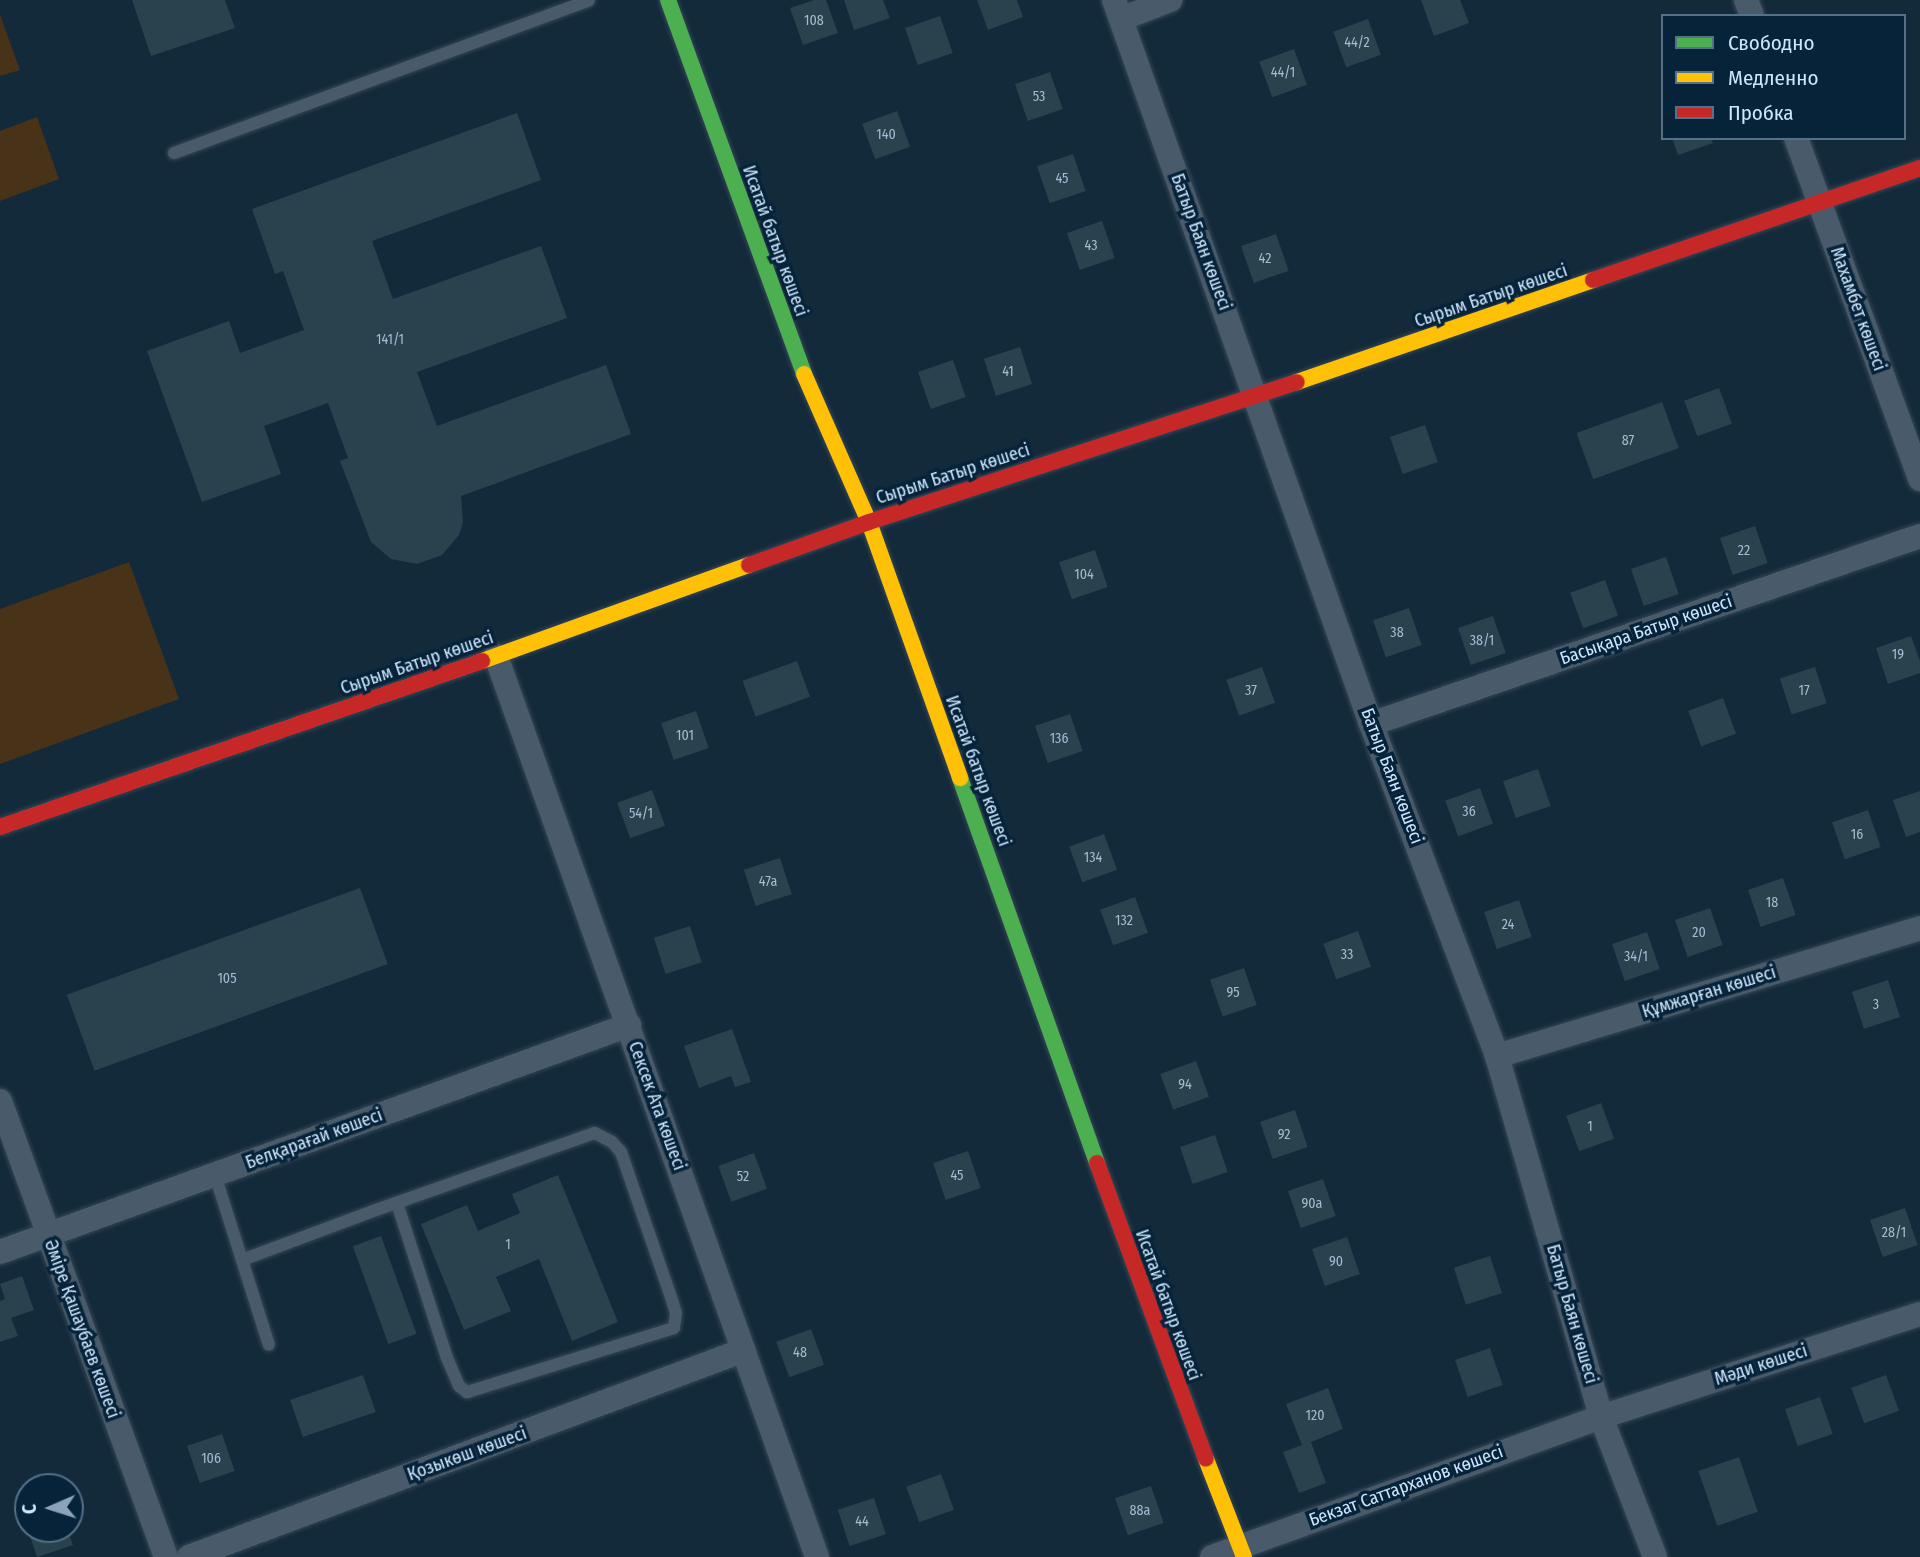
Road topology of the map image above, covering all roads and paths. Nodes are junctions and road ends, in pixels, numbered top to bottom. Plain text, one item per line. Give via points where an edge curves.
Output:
1 (589, 0) edge
2 (668, 0) edge
3 (1170, 0) edge
4 (1117, 10) edge
5 (1797, 140) edge
6 (174, 153) dead end
7 (1920, 168) edge
8 (1820, 205) junction
9 (1257, 396) junction
10 (1920, 479) edge
11 (869, 522) junction
12 (1920, 536) edge
13 (496, 656) junction
14 (1371, 724) junction
15 (0, 827) edge
16 (1920, 928) edge
17 (629, 1025) junction
18 (1497, 1056) junction
19 (0, 1101) edge
20 (215, 1175) junction
21 (397, 1203) junction
22 (48, 1235) junction
23 (0, 1252) edge
24 (242, 1260) junction
25 (1920, 1314) edge
26 (269, 1345) dead end
27 (744, 1350) junction
28 (1601, 1417) junction
29 (1242, 1551) edge
30 (166, 1557) edge
31 (188, 1557) edge
32 (817, 1557) edge
33 (1212, 1557) edge
34 (1655, 1557) edge

1 - 6 lane
2 - 11 street, Исатай батыр көшесі via 797,359
3 - 4 street
4 - 9 street, Батыр Баян көшесі
5 - 8 street, Махамбет көшесі
7 - 8 street, Сырым Батыр көшесі
8 - 9 street, Сырым Батыр көшесі
8 - 10 street, Махамбет көшесі
9 - 11 street, Сырым Батыр көшесі
9 - 14 street, Батыр Баян көшесі
11 - 13 street, Сырым Батыр көшесі
11 - 29 street, Исатай батыр көшесі via 1168,1363
12 - 14 street, Басықара Батыр көшесі
13 - 15 street, Сырым Батыр көшесі
13 - 17 street, Сексек Ата көшесі
14 - 18 street, Батыр Баян көшесі
16 - 18 street, Құмжарған көшесі
17 - 20 street, Белқарағай көшесі
17 - 27 street, Сексек Ата көшесі
18 - 28 street, Батыр Баян көшесі
19 - 22 street, Әміре Қашаубаев көшесі
20 - 22 street, Белқарағай көшесі
20 - 24 lane
21 - 21 lane via 447,1358 459,1386 467,1392 674,1328 676,1312 621,1152 595,1133
21 - 24 lane
22 - 23 street, Белқарағай көшесі
22 - 30 street, Әміре Қашаубаев көшесі
24 - 26 lane
25 - 28 street, Мәди көшесі
27 - 31 street, Қозыкөш көшесі
27 - 32 street, Сексек Ата көшесі
28 - 29 street, Бекзат Саттарханов көшесі
28 - 34 street, Батыр Баян көшесі
29 - 33 street, Бекзат Саттарханов көшесі

